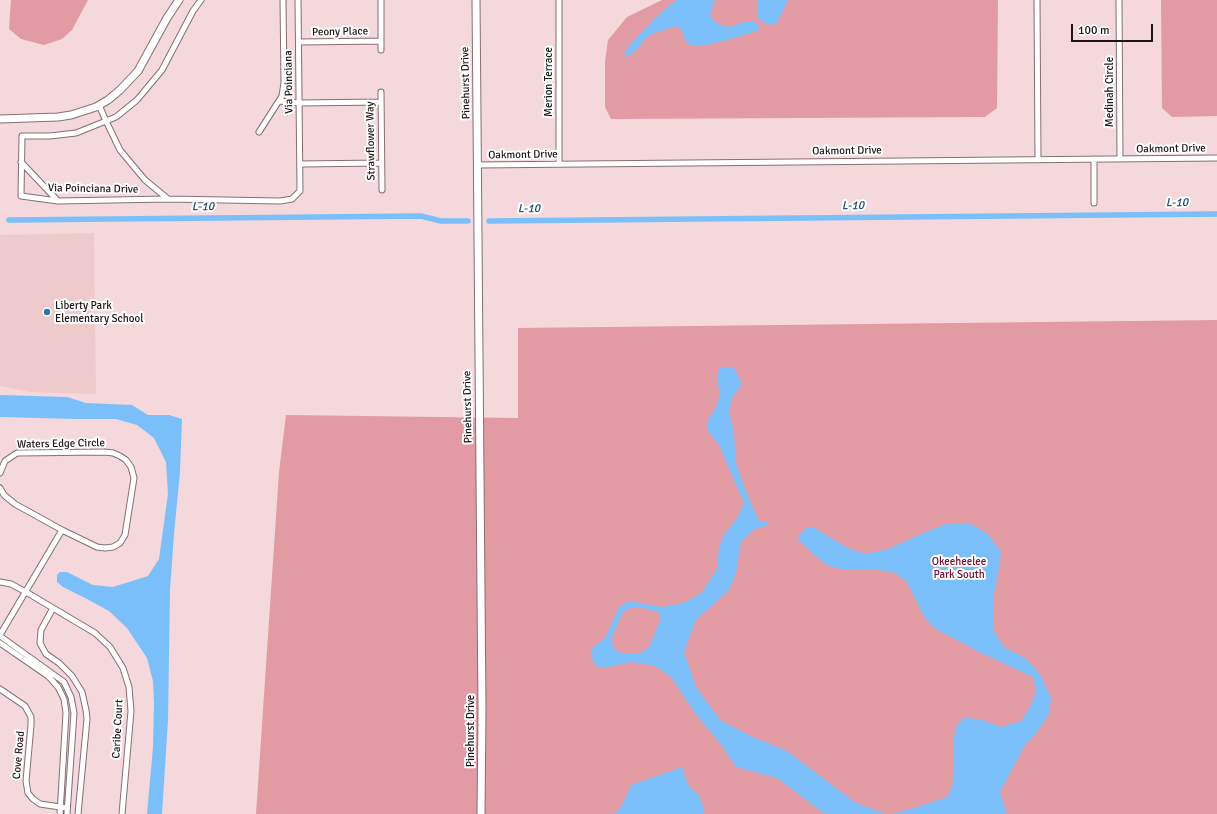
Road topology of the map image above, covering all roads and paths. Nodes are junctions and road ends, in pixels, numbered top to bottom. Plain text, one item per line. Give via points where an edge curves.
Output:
1 (179, 0) edge
2 (201, 0) edge
3 (283, 0) edge
4 (298, 0) edge
5 (381, 0) edge
6 (476, 0) edge
7 (559, 0) edge
8 (1036, 0) edge
9 (1119, 0) edge
10 (381, 41) junction
11 (299, 42) junction
12 (381, 50) dead end
13 (381, 92) dead end
14 (279, 101) junction
15 (381, 102) junction
16 (299, 103) junction
17 (98, 105) junction
18 (0, 119) edge
19 (106, 121) junction
20 (259, 132) dead end
21 (1217, 158) edge
22 (1038, 159) junction
23 (1094, 159) junction
24 (1120, 159) junction
25 (21, 162) junction
26 (381, 163) junction
27 (300, 164) junction
28 (559, 164) junction
29 (477, 165) junction
30 (382, 190) dead end
31 (168, 199) junction
32 (58, 201) junction
33 (1094, 203) dead end
34 (0, 473) edge
35 (0, 488) edge
36 (62, 530) junction
37 (0, 582) edge
38 (26, 592) junction
39 (53, 608) junction
40 (0, 635) edge
41 (0, 643) edge
42 (0, 689) edge
43 (60, 808) junction
44 (67, 811) edge
45 (60, 814) edge
46 (78, 814) edge
47 (122, 814) edge
48 (481, 814) edge

1 - 17 street via 138,71 120,90
2 - 19 street, Via Poinciana Drive via 162,70 137,100 116,117
3 - 14 street via 284,83
4 - 11 street, Via Poinciana
5 - 10 street
6 - 29 street, Pinehurst Drive
7 - 28 street, Merion Terrace
8 - 22 street
9 - 24 street, Medinah Circle
10 - 11 street, Peony Place
10 - 12 street
11 - 16 street, Via Poinciana
13 - 15 street, Strawflower Way
14 - 16 street
14 - 20 street
15 - 16 street
15 - 26 street, Strawflower Way
16 - 27 street, Via Poinciana
17 - 18 street via 84,112 58,118
17 - 19 street, Via Poinciana Drive
19 - 25 street, Via Poinciana Drive via 76,133 22,136
19 - 31 street, Via Poinciana Drive via 120,150 145,180
21 - 24 street, Oakmont Drive
22 - 23 street, Oakmont Drive
22 - 28 street, Oakmont Drive
23 - 24 street, Oakmont Drive
23 - 33 street
25 - 32 street
25 - 32 street, Via Poinciana Drive via 21,196
26 - 27 street
26 - 30 street, Strawflower Way
27 - 31 street, Via Poinciana Drive via 300,191 292,199
28 - 29 street, Oakmont Drive
29 - 48 street, Pinehurst Drive
31 - 32 street, Via Poinciana Drive
34 - 36 street, Waters Edge Circle via 5,461 17,453 109,452 126,460 134,478 125,535 120,543 113,547 101,548
35 - 36 street, Waters Edge Circle via 11,501
36 - 38 street
37 - 38 street, Caribe Court via 11,584
38 - 39 street, Caribe Court
38 - 40 street
39 - 46 street via 41,630 40,643 46,654 72,676 82,692 86,710
39 - 47 street, Caribe Court via 104,641 117,657 126,675 131,711
40 - 44 street via 64,682 72,697 74,713
41 - 43 street via 48,676 58,686 64,699 66,713
42 - 43 street, Cove Road via 25,706 31,717 26,781 28,793 40,804
43 - 44 street, Cove Road
43 - 45 street

